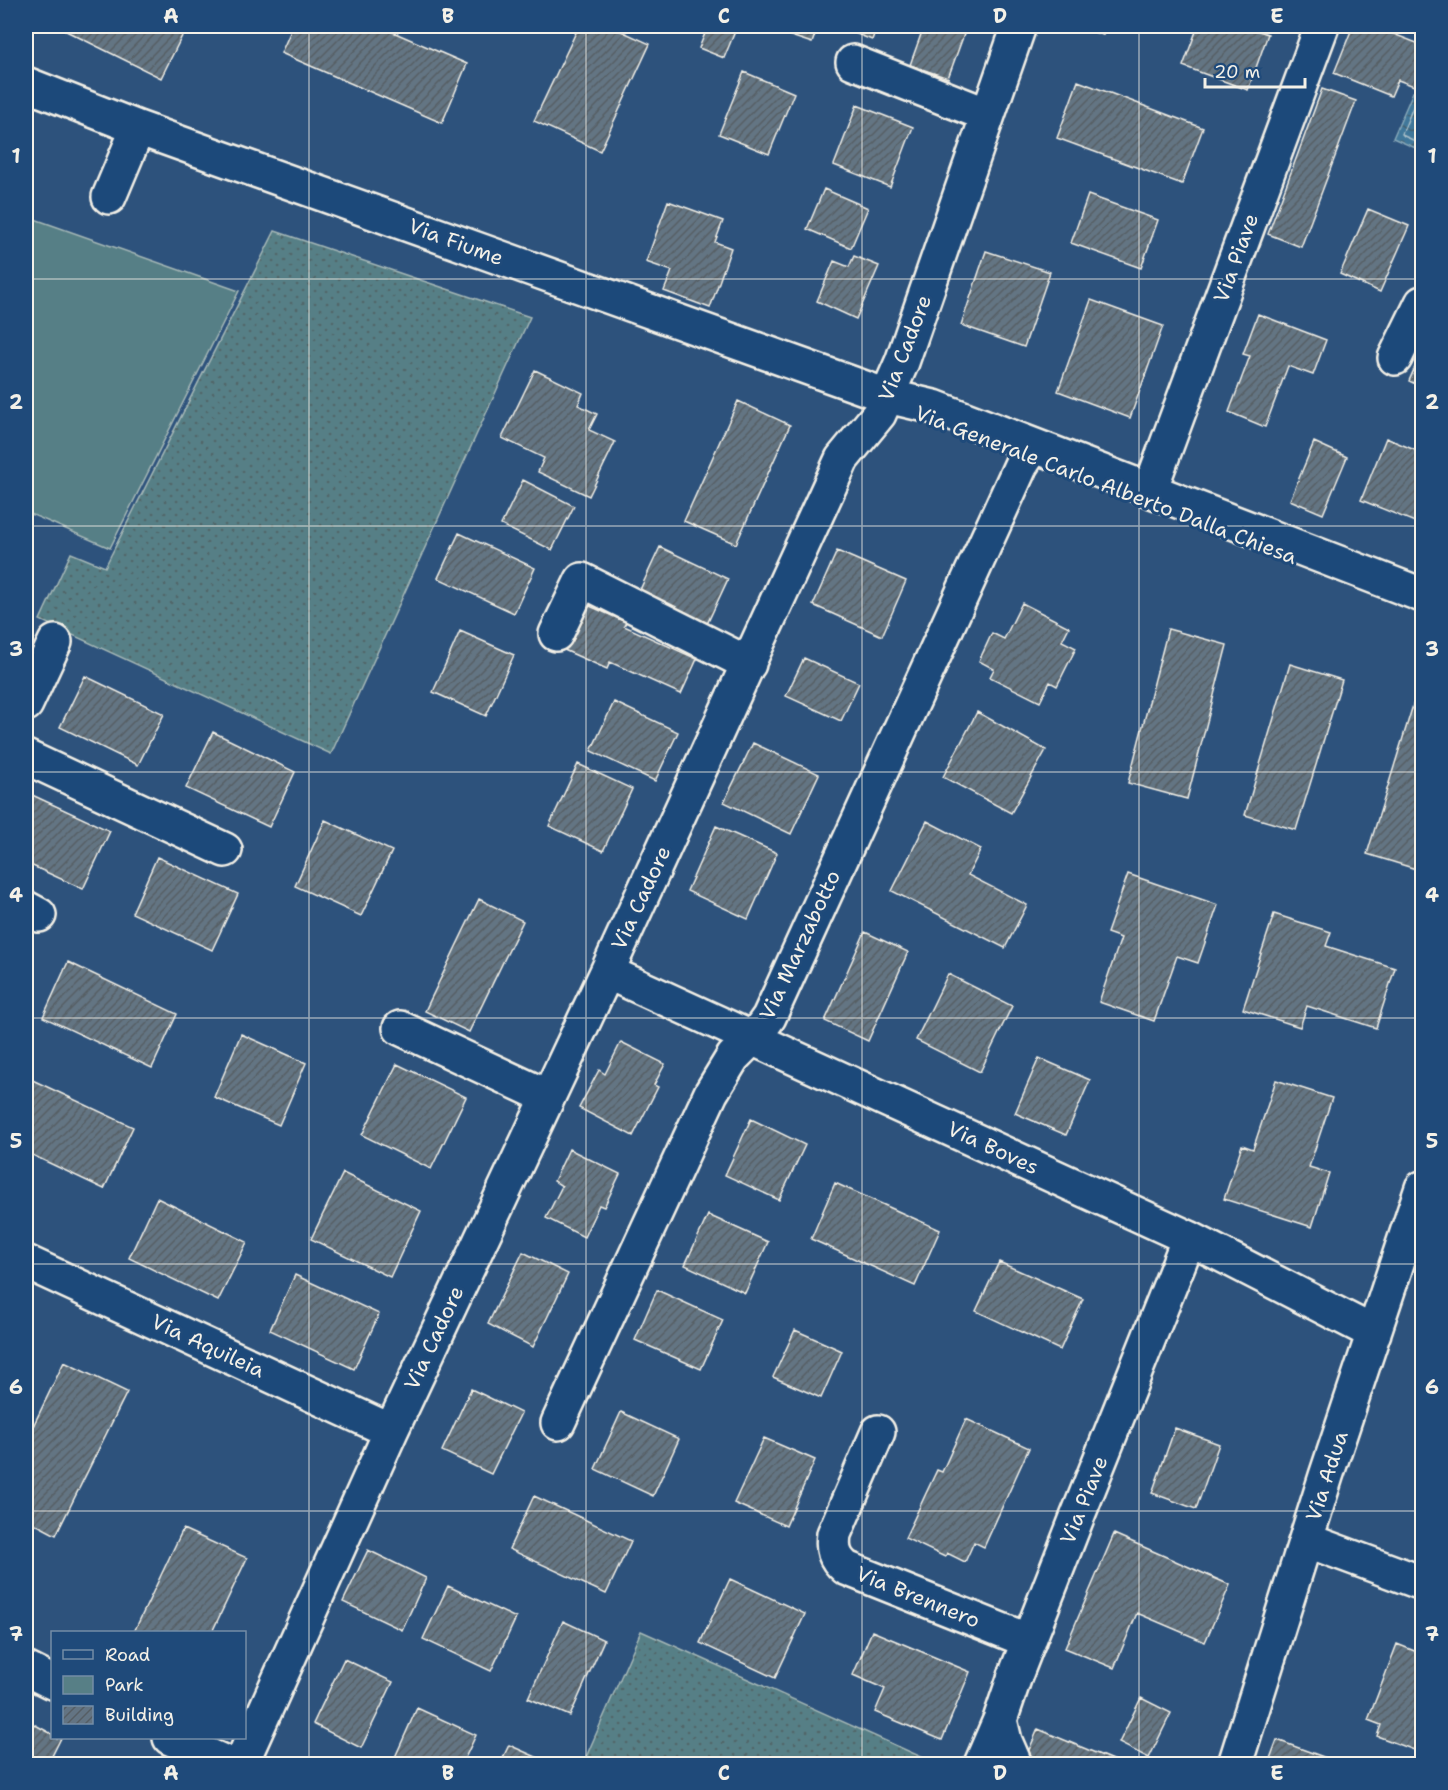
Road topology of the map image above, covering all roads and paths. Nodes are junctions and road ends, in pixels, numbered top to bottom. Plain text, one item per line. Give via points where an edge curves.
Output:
1 (1019, 26) edge
2 (1322, 26) edge
3 (853, 62) dead end
4 (26, 84) edge
5 (988, 115) junction
6 (138, 128) junction
7 (109, 197) dead end
8 (1422, 303) edge
9 (1395, 358) dead end
10 (887, 396) junction
11 (1027, 456) junction
12 (1150, 490) junction
13 (1422, 594) edge
14 (1422, 608) edge
15 (556, 634) dead end
16 (55, 642) dead end
17 (749, 663) junction
18 (26, 704) edge
19 (26, 757) edge
20 (225, 850) dead end
21 (607, 972) junction
22 (400, 1028) dead end
23 (753, 1038) junction
24 (548, 1097) junction
25 (1422, 1188) edge
26 (1189, 1238) junction
27 (26, 1262) edge
28 (1374, 1333) junction
29 (558, 1423) dead end
30 (391, 1431) junction
31 (878, 1432) dead end
32 (1306, 1540) junction
33 (1422, 1583) edge
34 (1029, 1641) junction
35 (26, 1669) edge
36 (51, 1682) edge
37 (1000, 1720) junction
38 (174, 1739) edge
39 (228, 1764) edge
40 (241, 1764) edge
41 (981, 1764) edge
42 (1015, 1764) edge
43 (1235, 1764) edge

1 - 5 street, Via Cadore
2 - 12 street, Via Piave
3 - 5 street
4 - 6 street, Via Fiume
5 - 10 street, Via Cadore
6 - 7 street
6 - 10 street, Via Fiume
8 - 9 street
10 - 11 street, Via Generale Carlo Alberto Dalla Chiesa via 927,421
10 - 12 street, Via Generale Carlo Alberto Dalla Chiesa via 934,407
10 - 17 street, Via Cadore via 879,414 842,459
11 - 14 street, Via Generale Carlo Alberto Dalla Chiesa
11 - 23 street, Via Marzabotto via 772,1010
12 - 13 street, Via Generale Carlo Alberto Dalla Chiesa
15 - 17 street via 582,580
16 - 18 street
17 - 21 street, Via Cadore
19 - 20 street
21 - 23 street, Via Boves
21 - 24 street, Via Cadore
22 - 24 street
23 - 26 street, Via Boves
23 - 29 street, Via Marzabotto via 733,1057 711,1093
24 - 30 street, Via Cadore
25 - 28 street, Via Adua
26 - 28 street, Via Boves
26 - 34 street, Via Piave
27 - 30 street, Via Aquileia
28 - 32 street, Via Adua
30 - 40 street, Via Cadore
31 - 34 street, Via Brennero via 834,1534 836,1557 846,1568
32 - 33 street
32 - 43 street, Via Adua
34 - 37 street, Via Piave
35 - 36 street
37 - 41 street, Via Piave
37 - 42 street
38 - 39 street

